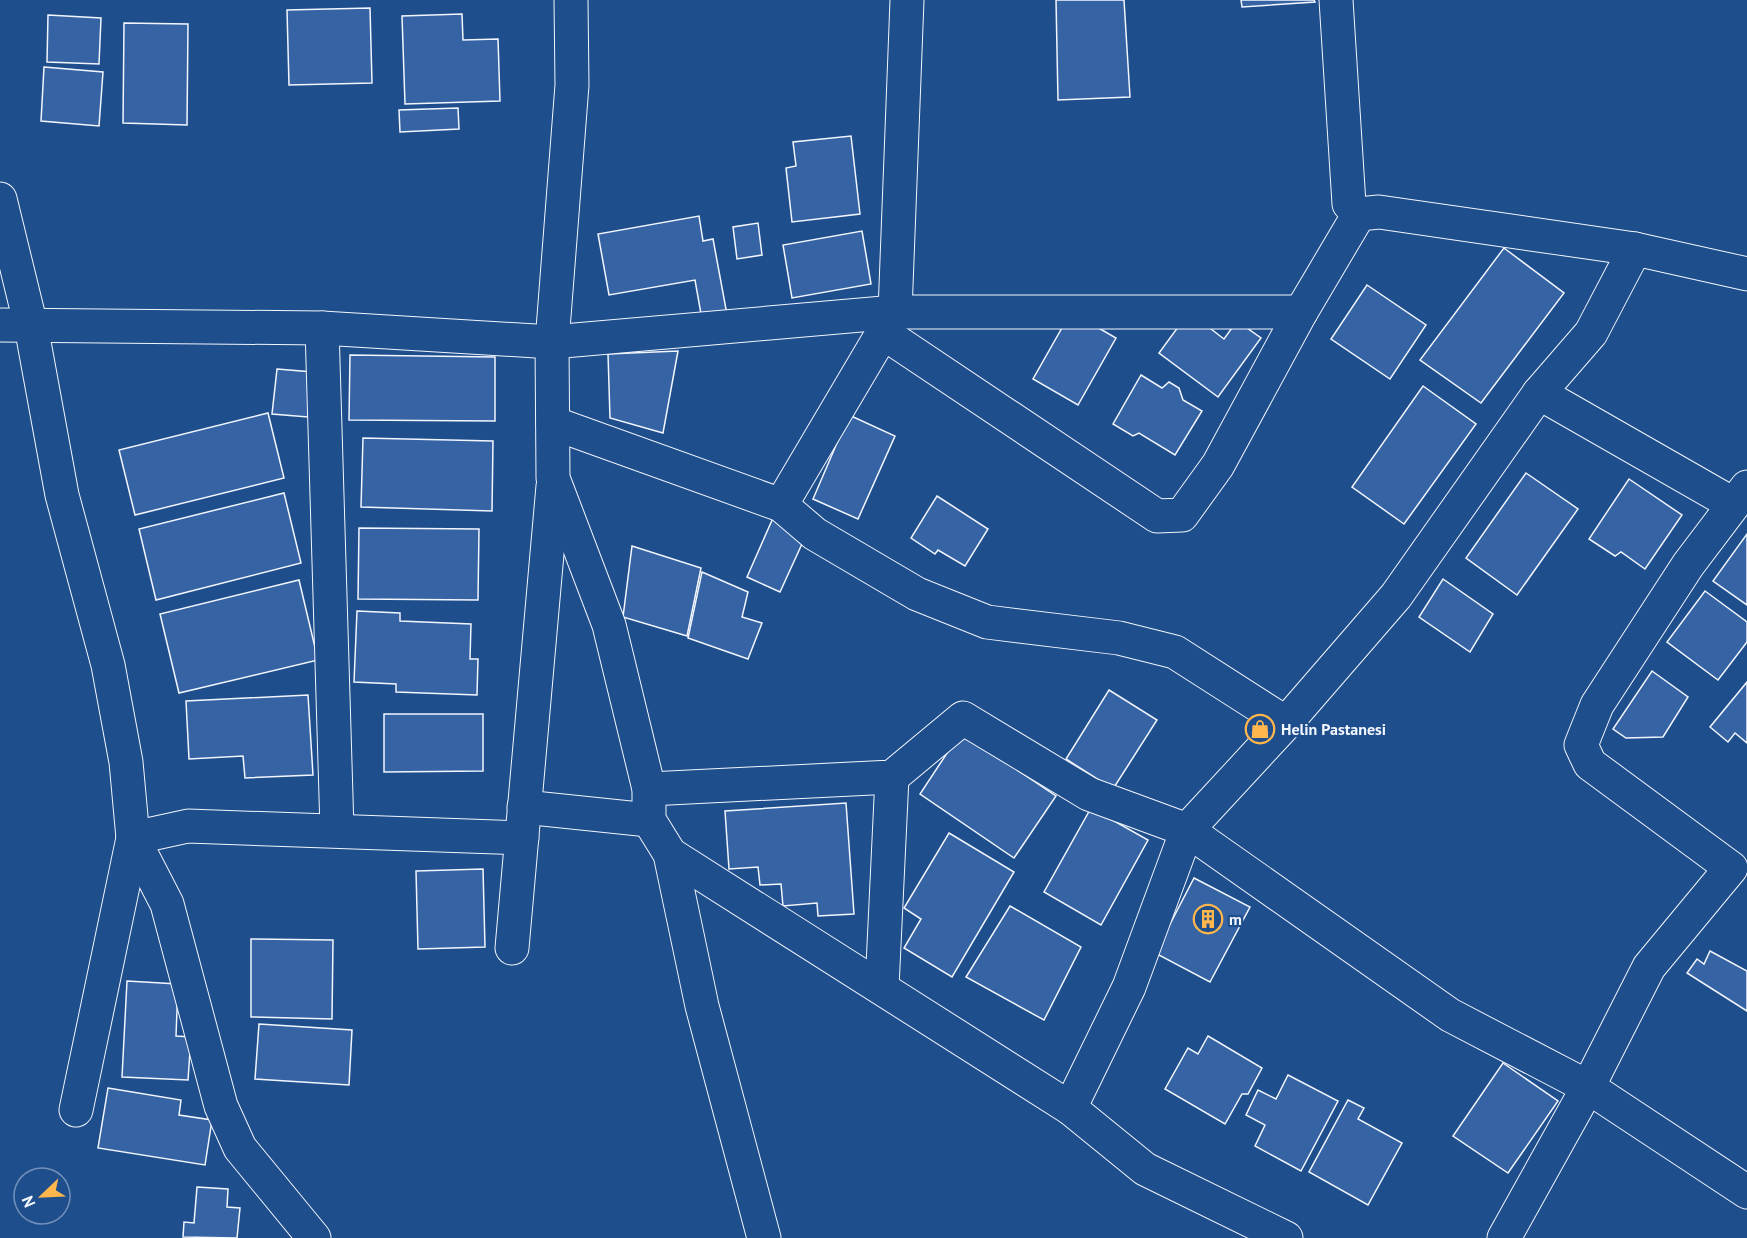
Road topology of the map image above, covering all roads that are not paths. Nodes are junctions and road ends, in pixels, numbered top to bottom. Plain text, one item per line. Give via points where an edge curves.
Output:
1 (571, 0) edge
2 (907, 0) edge
3 (1336, 0) edge
4 (0, 199) edge
5 (1359, 214) junction
6 (1635, 249) junction
7 (1747, 274) edge
8 (1301, 312) junction
9 (890, 323) junction
10 (16, 326) edge
11 (322, 328) junction
12 (552, 342) junction
13 (1539, 393) junction
14 (553, 423) junction
15 (553, 478) junction
16 (1740, 495) edge
17 (781, 505) junction
18 (1286, 723) junction
19 (892, 777) junction
20 (649, 804) junction
21 (523, 823) junction
22 (337, 830) junction
23 (1187, 830) junction
24 (133, 838) junction
25 (670, 854) junction
26 (1739, 858) edge
27 (512, 948) dead end
28 (882, 987) junction
29 (1588, 1087) junction
30 (1070, 1108) junction
31 (76, 1110) dead end
32 (1747, 1192) edge
33 (314, 1238) edge
34 (764, 1238) edge
35 (1286, 1238) edge
36 (1504, 1238) edge

1 - 12 street via 572,85
2 - 9 street via 902,192
3 - 5 street via 1349,204
4 - 10 street
5 - 6 street via 1379,212
5 - 8 street
6 - 7 street
6 - 13 street via 1591,333
8 - 9 street
8 - 9 street via 1218,465 1182,515 1156,516
9 - 12 street
9 - 17 street
10 - 11 street
10 - 24 street via 108,665 126,762
11 - 12 street
11 - 22 street
12 - 14 street
13 - 16 street
13 - 18 street via 1396,596
14 - 15 street
14 - 17 street
15 - 20 street via 609,625
15 - 21 street
16 - 26 street via 1688,565 1597,705 1581,745 1590,764
17 - 18 street via 815,534 917,594 987,622 1119,638 1175,652
18 - 23 street
19 - 20 street
19 - 23 street via 963,718 1089,794
19 - 28 street
20 - 21 street
20 - 25 street
21 - 22 street
21 - 27 street
22 - 24 street via 188,826
23 - 29 street via 1450,1015
23 - 30 street via 1129,987
24 - 31 street
24 - 33 street via 167,904 221,1106 240,1148
25 - 28 street
25 - 34 street via 702,1006
26 - 29 street via 1649,967
28 - 30 street
29 - 32 street
29 - 36 street
30 - 35 street via 1145,1169

